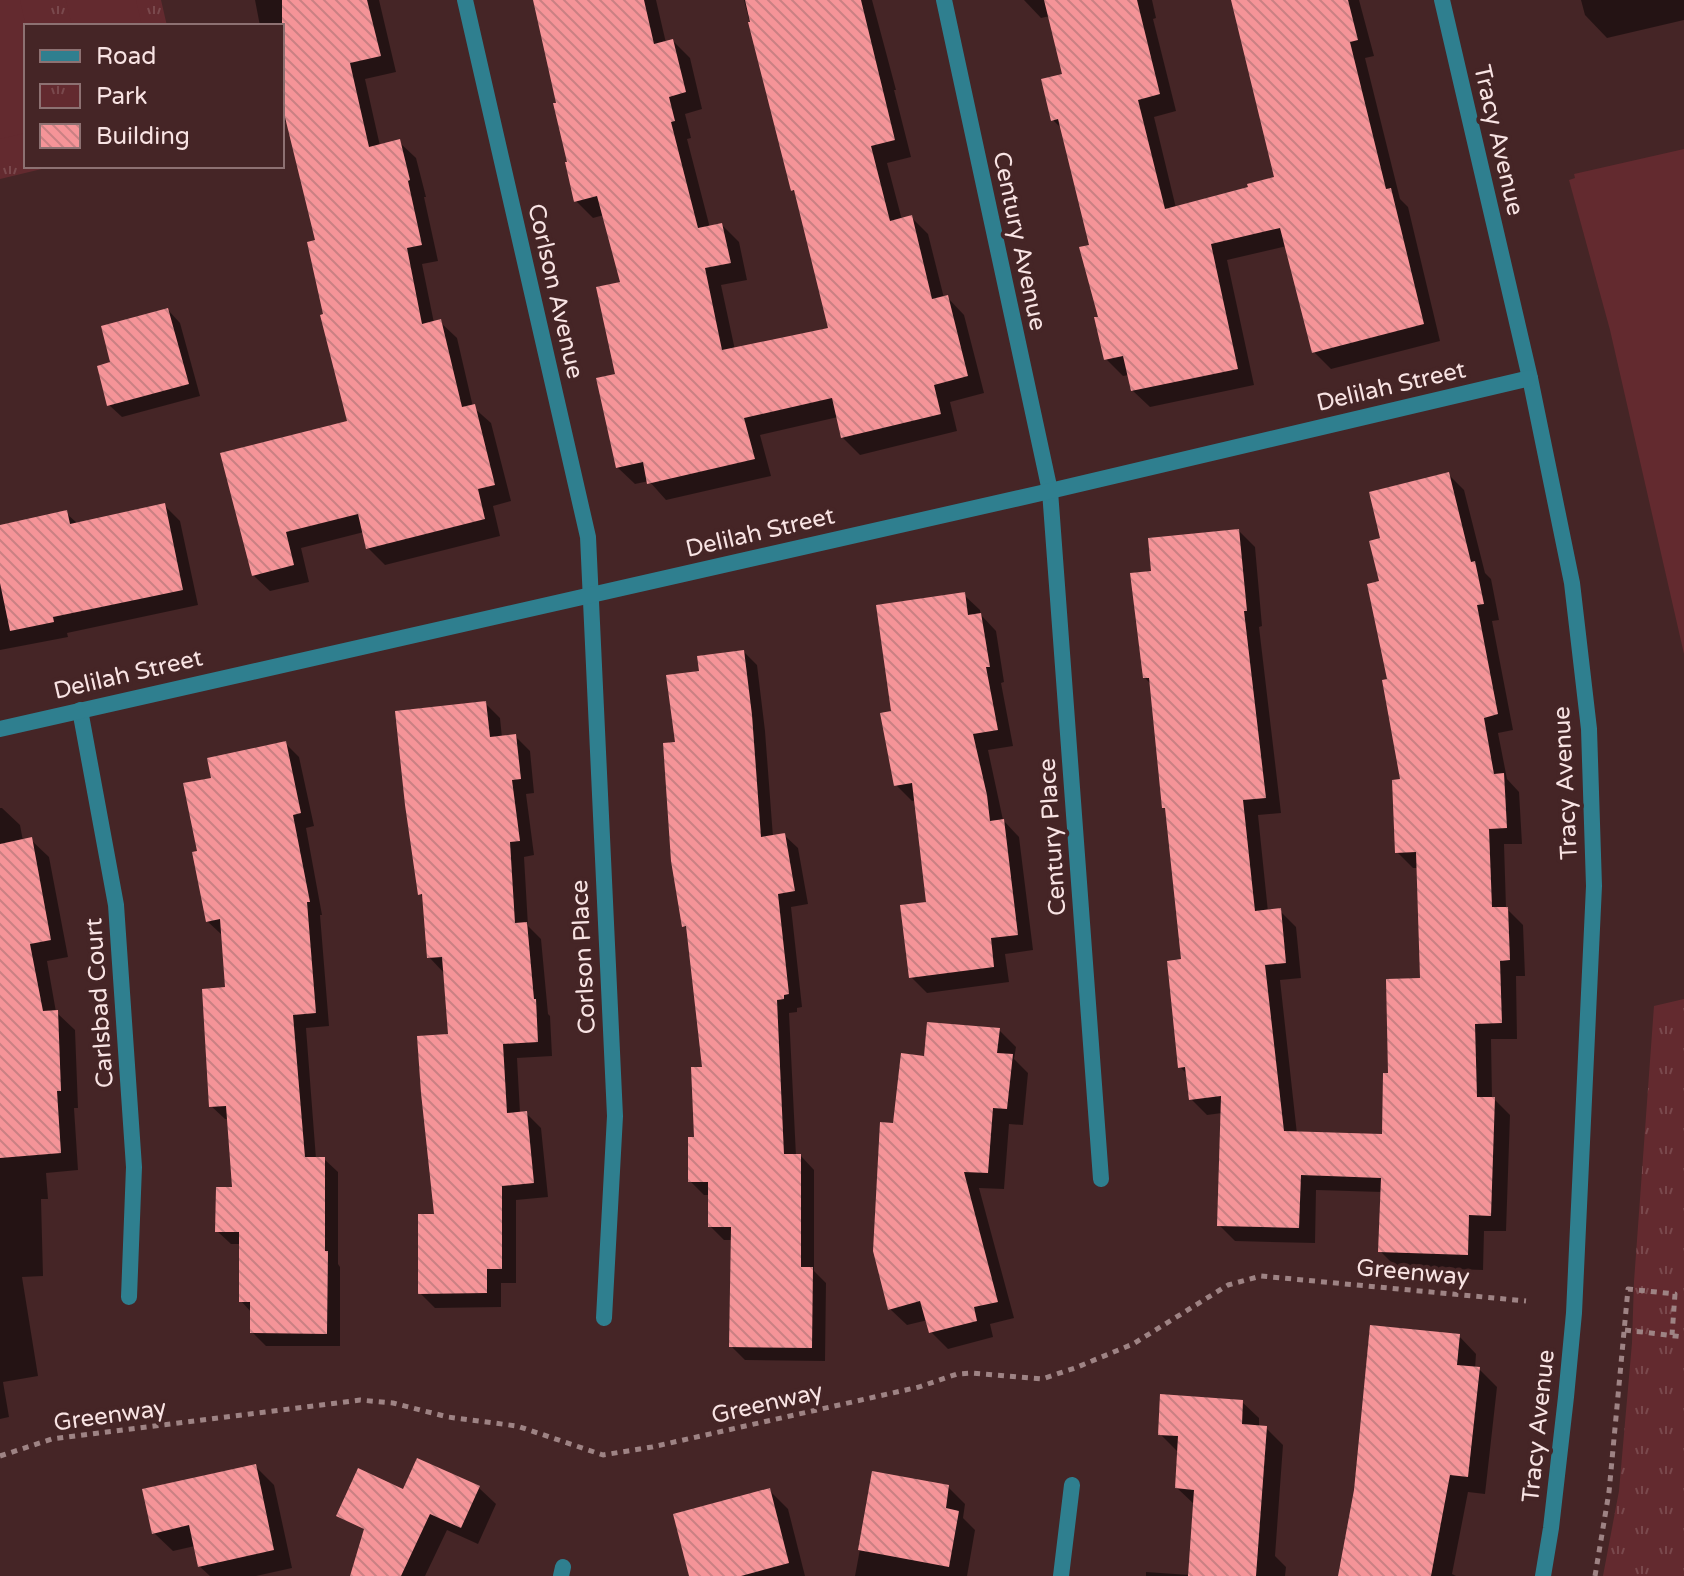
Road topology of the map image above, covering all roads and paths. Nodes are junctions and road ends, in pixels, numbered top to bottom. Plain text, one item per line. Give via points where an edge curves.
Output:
1 (465, 0) edge
2 (944, 0) edge
3 (1442, 0) edge
4 (1530, 378) junction
5 (1050, 491) junction
6 (591, 595) junction
7 (80, 710) junction
8 (0, 729) edge
9 (1101, 1179) dead end
10 (129, 1297) dead end
11 (1526, 1301) dead end
12 (604, 1318) dead end
13 (1625, 1330) junction
14 (1672, 1335) junction
15 (1684, 1337) edge
16 (0, 1456) edge
17 (1072, 1485) dead end
18 (1061, 1576) edge
19 (1543, 1576) edge
20 (1595, 1576) edge

1 - 6 street, Corlson Avenue via 588,537
2 - 5 street, Century Avenue
3 - 4 street, Tracy Avenue
4 - 5 street, Delilah Street
4 - 19 street, Tracy Avenue via 1572,583 1589,729 1594,886 1574,1313
5 - 6 street, Delilah Street
5 - 9 street, Century Place
6 - 7 street, Delilah Street
6 - 12 street, Corlson Place via 615,1116
7 - 8 street, Delilah Street
7 - 10 street, Carlsbad Court via 116,905 134,1167
11 - 16 path, Greenway via 1261,1276 1228,1285 1133,1344 1042,1379 957,1374 603,1455 517,1426 360,1400 52,1439
13 - 14 path
13 - 14 path via 1628,1289 1675,1294
13 - 20 path
14 - 15 path
17 - 18 street

